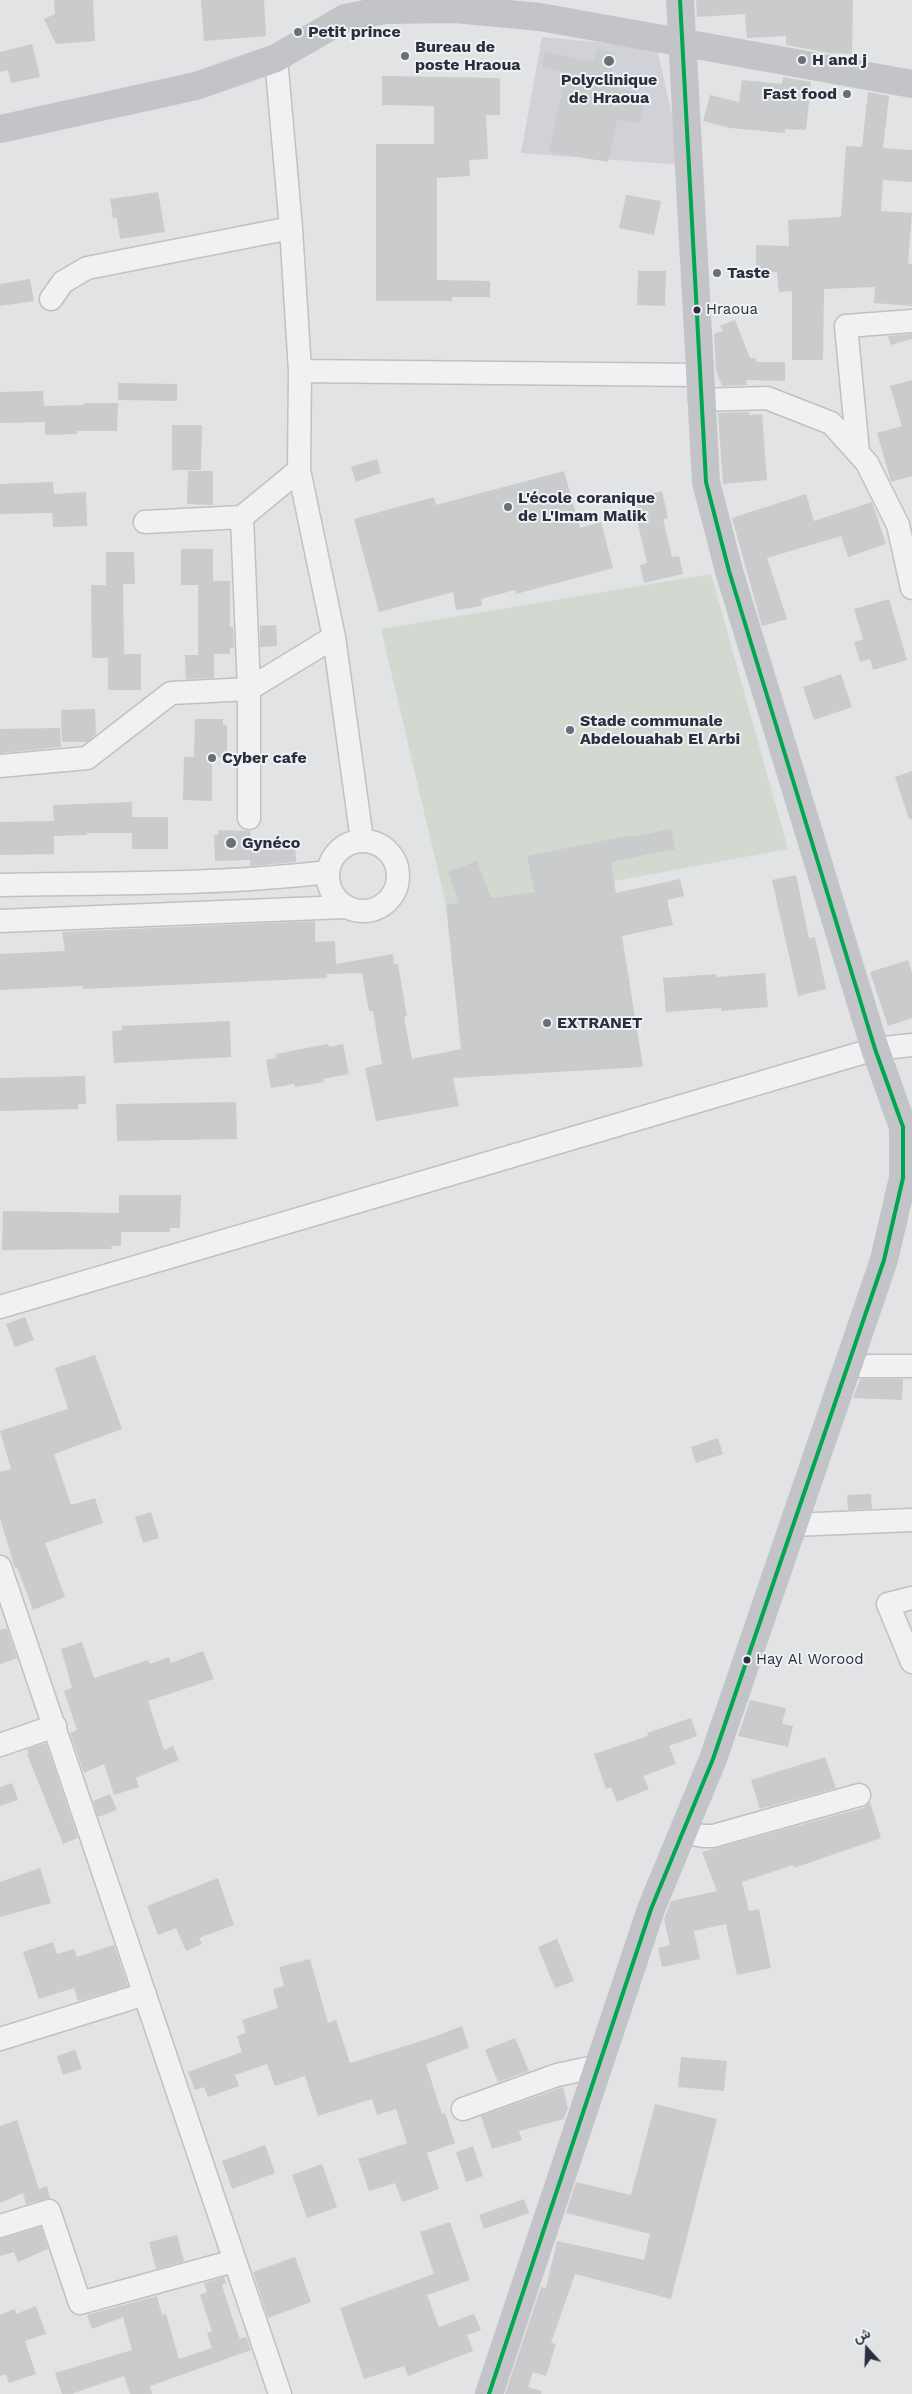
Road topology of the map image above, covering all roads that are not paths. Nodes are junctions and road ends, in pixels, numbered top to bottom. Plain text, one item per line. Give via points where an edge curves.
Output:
1 (680, 0) edge
2 (684, 43) junction
3 (276, 58) junction
4 (912, 84) edge
5 (0, 129) edge
6 (291, 228) junction
7 (51, 299) dead end
8 (912, 321) edge
9 (300, 371) junction
10 (700, 388) junction
11 (858, 452) junction
12 (299, 470) junction
13 (242, 517) junction
14 (145, 522) dead end
15 (912, 588) edge
16 (334, 637) junction
17 (249, 689) junction
18 (0, 766) edge
19 (249, 818) dead end
20 (362, 840) junction
21 (327, 872) junction
22 (0, 884) edge
23 (344, 907) junction
24 (0, 921) edge
25 (912, 1045) edge
26 (876, 1049) junction
27 (0, 1307) edge
28 (847, 1366) junction
29 (912, 1366) edge
30 (912, 1520) edge
31 (793, 1525) junction
32 (0, 1567) edge
33 (912, 1598) edge
34 (912, 1662) edge
35 (55, 1726) junction
36 (0, 1746) edge
37 (859, 1795) dead end
38 (684, 1832) junction
39 (145, 1994) junction
40 (0, 2039) edge
41 (599, 2066) junction
42 (463, 2109) dead end
43 (0, 2226) edge
44 (234, 2261) junction
45 (280, 2394) edge
46 (489, 2394) edge

1 - 2 street
2 - 3 street via 540,17 454,9 385,10 345,18
2 - 4 street
2 - 10 street
3 - 5 street via 196,86
3 - 6 street
6 - 7 street via 87,268 64,282
6 - 9 street
8 - 11 street via 846,326
9 - 10 street
9 - 12 street
10 - 11 street via 767,398 831,423
10 - 26 street via 706,482 729,571
11 - 15 street via 867,463 898,525
12 - 13 street
12 - 16 street
13 - 14 street
13 - 17 street
16 - 17 street
16 - 20 street
17 - 18 street via 171,693 87,758
17 - 19 street
20 - 21 street via 339,850
20 - 23 street via 381,846 395,860 398,870 396,890 383,906 374,910 364,912
21 - 22 street via 198,881
21 - 23 street via 330,892
23 - 24 street
25 - 26 street
26 - 27 street
26 - 28 street via 903,1126 903,1178 884,1260
28 - 29 street
28 - 31 street
30 - 31 street
31 - 38 street via 713,1759
32 - 35 street
33 - 34 street via 888,1604
35 - 36 street
35 - 39 street
37 - 38 street via 713,1836
38 - 41 street via 651,1909
39 - 40 street
39 - 44 street
41 - 42 street via 556,2075
41 - 46 street
43 - 44 street via 48,2211 80,2303
44 - 45 street

